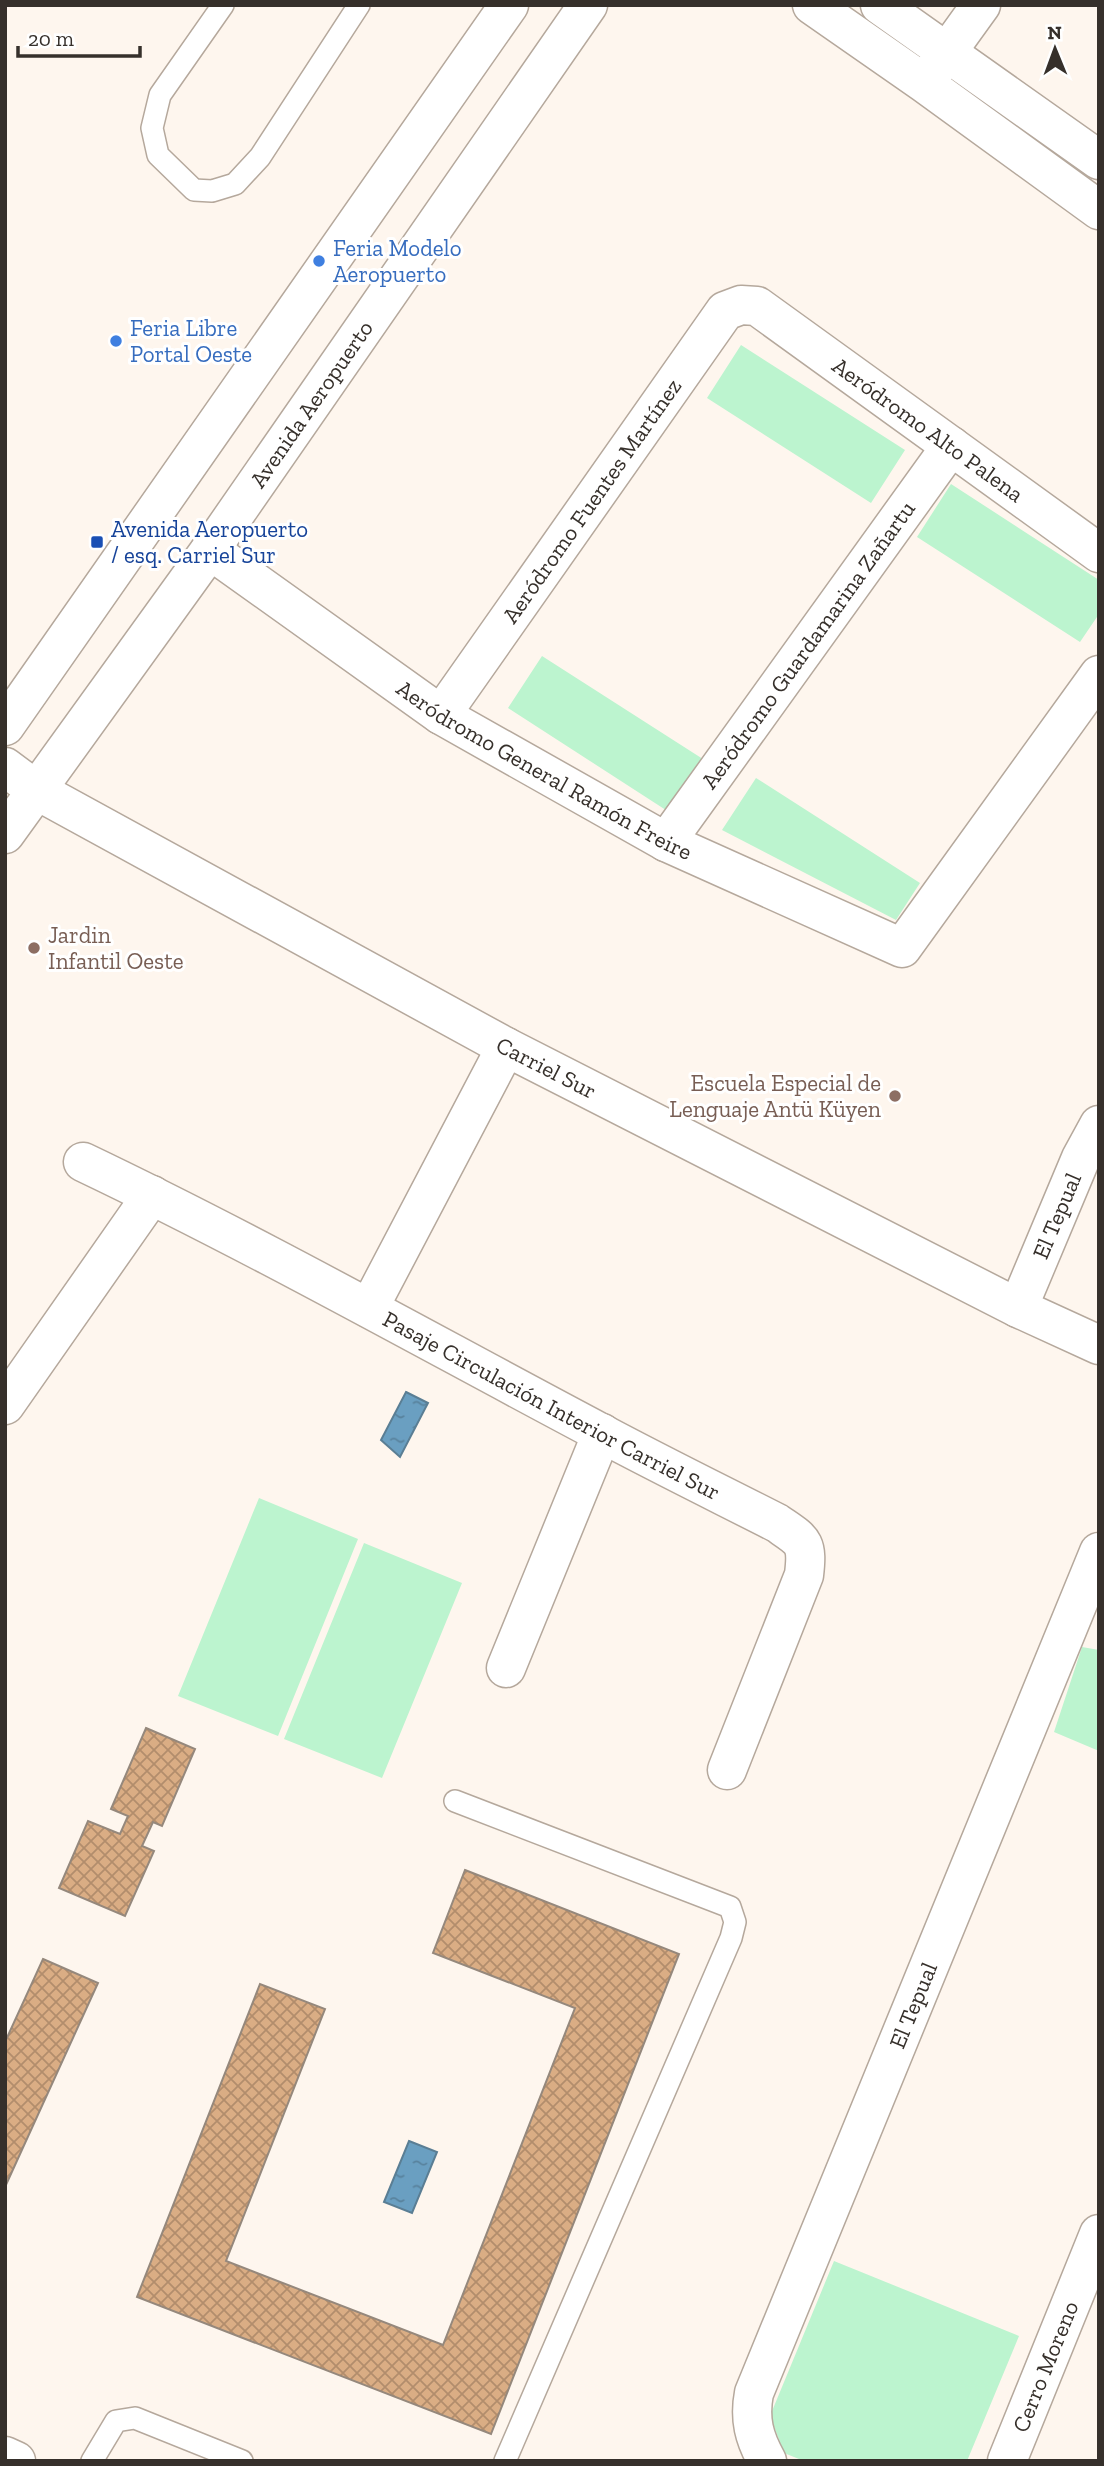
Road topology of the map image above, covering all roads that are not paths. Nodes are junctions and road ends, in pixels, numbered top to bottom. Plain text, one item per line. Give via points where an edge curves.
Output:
1 (223, 5) edge
2 (359, 5) edge
3 (509, 5) edge
4 (589, 5) edge
5 (812, 5) edge
6 (880, 5) edge
7 (981, 5) edge
8 (947, 52) junction
9 (924, 83) junction
10 (1099, 159) edge
11 (1099, 209) edge
12 (757, 306) joint
13 (951, 446) junction
14 (210, 550) junction
15 (1099, 553) edge
16 (1099, 675) edge
17 (440, 715) junction
18 (5, 726) edge
19 (5, 767) edge
20 (36, 790) junction
21 (5, 834) edge
22 (666, 842) junction
23 (506, 1047) junction
24 (1099, 1125) edge
25 (83, 1162) dead end
26 (152, 1195) junction
27 (369, 1308) junction
28 (1018, 1308) junction
29 (1099, 1345) edge
30 (5, 1405) edge
31 (602, 1433) junction
32 (1099, 1552) edge
33 (1087, 1613) edge
34 (506, 1668) dead end
35 (727, 1770) dead end
36 (455, 1801) dead end
37 (1099, 2234) edge
38 (5, 2456) edge
39 (16, 2461) edge
40 (92, 2461) edge
41 (242, 2461) edge
42 (505, 2461) edge
43 (766, 2461) edge
44 (1007, 2461) edge

1 - 2 lane via 160,95 152,128 158,155 194,190 212,191 235,184 260,158
3 - 18 street
4 - 14 street, Avenida Aeropuerto
5 - 9 street
6 - 8 street
7 - 8 street
8 - 9 street
8 - 10 street
9 - 11 street
12 - 13 street, Aeródromo Alto Palena
12 - 17 street, Aeródromo Fuentes Martínez via 741,305 726,311
13 - 15 street, Aeródromo Alto Palena
13 - 22 street, Aeródromo Guardamarina Zañartu
14 - 17 street, Aeródromo General Ramón Freire
14 - 20 street, Avenida Aeropuerto
16 - 22 street, Aeródromo General Ramón Freire via 902,948
17 - 22 street, Aeródromo General Ramón Freire
19 - 20 street, Carriel Sur
20 - 21 street, Avenida Aeropuerto
20 - 23 street, Carriel Sur
23 - 27 street
23 - 28 street, Carriel Sur
24 - 28 street, El Tepual
25 - 26 street, Pasaje Circulación Interior Carriel Sur
26 - 27 street, Pasaje Circulación Interior Carriel Sur
26 - 30 street
27 - 31 street, Pasaje Circulación Interior Carriel Sur
28 - 29 street, Carriel Sur
31 - 34 street
31 - 35 street, Pasaje Circulación Interior Carriel Sur via 777,1523 797,1537 807,1552 804,1574
32 - 33 street, El Tepual
33 - 43 street, El Tepual via 754,2393 752,2427
36 - 42 lane via 730,1907 735,1922
37 - 44 street, Cerro Moreno
38 - 39 street
40 - 41 lane via 116,2421 135,2418

